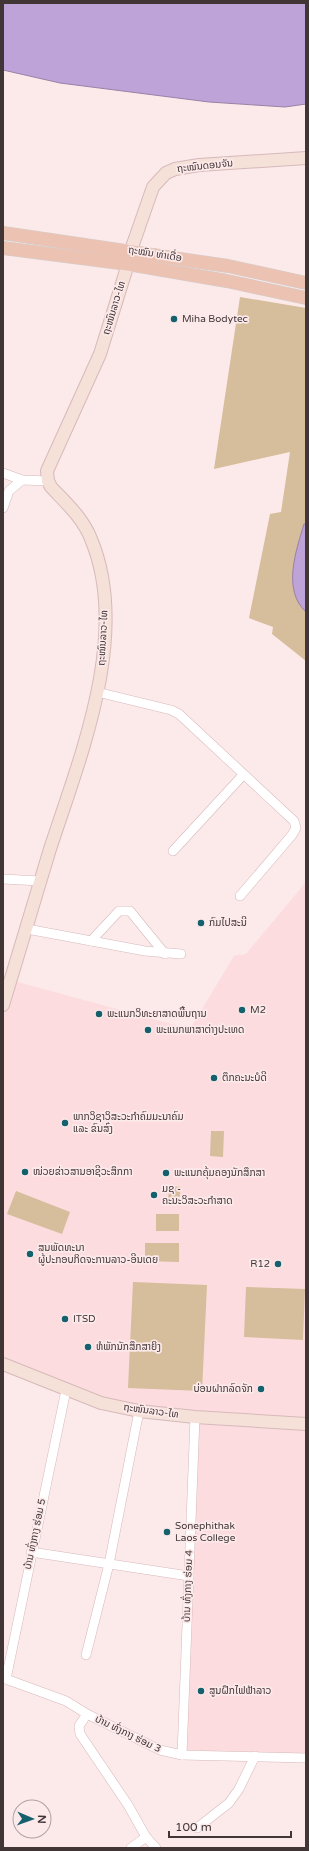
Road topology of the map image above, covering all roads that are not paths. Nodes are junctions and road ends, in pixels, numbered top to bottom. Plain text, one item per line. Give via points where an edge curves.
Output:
1 (306, 158) edge
2 (3, 232) edge
3 (3, 248) edge
4 (131, 250) junction
5 (128, 264) junction
6 (306, 282) edge
7 (306, 298) edge
8 (3, 474) edge
9 (22, 480) junction
10 (48, 481) junction
11 (3, 508) edge
12 (97, 692) junction
13 (243, 775) junction
14 (173, 851) dead end
15 (3, 879) edge
16 (40, 881) junction
17 (240, 896) dead end
18 (27, 929) junction
19 (91, 941) junction
20 (165, 954) junction
21 (181, 954) dead end
22 (3, 1005) edge
23 (3, 1364) edge
24 (66, 1390) junction
25 (139, 1411) junction
26 (194, 1417) junction
27 (306, 1424) edge
28 (31, 1552) junction
29 (108, 1564) junction
30 (189, 1576) junction
31 (86, 1655) dead end
32 (5, 1678) edge
33 (87, 1714) junction
34 (182, 1755) junction
35 (254, 1756) junction
36 (306, 1758) edge
37 (197, 1828) dead end
38 (146, 1837) junction
39 (131, 1848) edge
40 (156, 1848) edge

1 - 4 street, ຖະໝົນດອນຈັນ via 175,168 166,173 153,187
2 - 4 main road, ຖະໝົນ ທ່າເດື່ອ
3 - 5 main road, ຖະໝົນ ທ່າເດື່ອ
4 - 5 main road
4 - 6 main road, ຖະໝົນ ທ່າເດື່ອ
5 - 7 main road, ຖະໝົນ ທ່າເດື່ອ
5 - 10 street, ຖະໜົນລາວ-ໄທ via 100,354 49,465
8 - 9 street
9 - 10 street
9 - 11 street via 9,491
10 - 12 street, ຖະໜົນລາວ-ໄທ via 50,487 84,524 92,539 99,564 106,613
12 - 13 street via 179,714
12 - 16 street, ຖະໜົນລາວ-ໄທ via 83,746
13 - 14 street
13 - 17 street via 294,821 296,828
15 - 16 street
16 - 18 street, ຖະໜົນລາວ-ໄທ
18 - 19 street
18 - 22 street, ຖະໜົນລາວ-ໄທ
19 - 20 street
19 - 20 street via 119,911 125,910 130,911
20 - 21 street
23 - 24 street, ຖະໜົນລາວ-ໄທ
24 - 25 street, ຖະໜົນລາວ-ໄທ via 101,1403
24 - 28 street, ບ້ານ ທົ່ງກາງ ຮ່ອມ 5
25 - 26 street, ຖະໜົນລາວ-ໄທ
25 - 29 street
26 - 27 street, ຖະໜົນລາວ-ໄທ
26 - 30 street, ບ້ານ ທົ່ງກາງ ຮ່ອມ 4
28 - 29 street
28 - 32 street, ບ້ານ ທົ່ງກາງ ຮ່ອມ 5
29 - 30 street
29 - 31 street
30 - 34 street, ບ້ານ ທົ່ງກາງ ຮ່ອມ 4
32 - 33 street, ບ້ານ ທົ່ງກາງ ຮ່ອມ 3 via 66,1701
33 - 34 street, ບ້ານ ທົ່ງກາງ ຮ່ອມ 3 via 160,1750
33 - 38 street via 79,1726 80,1734 128,1805
34 - 35 street, ບ້ານ ທົ່ງກາງ ຮ່ອມ 3
35 - 36 street, ບ້ານ ທົ່ງກາງ ຮ່ອມ 3
35 - 37 street via 240,1789 229,1802
38 - 39 street
38 - 40 street

